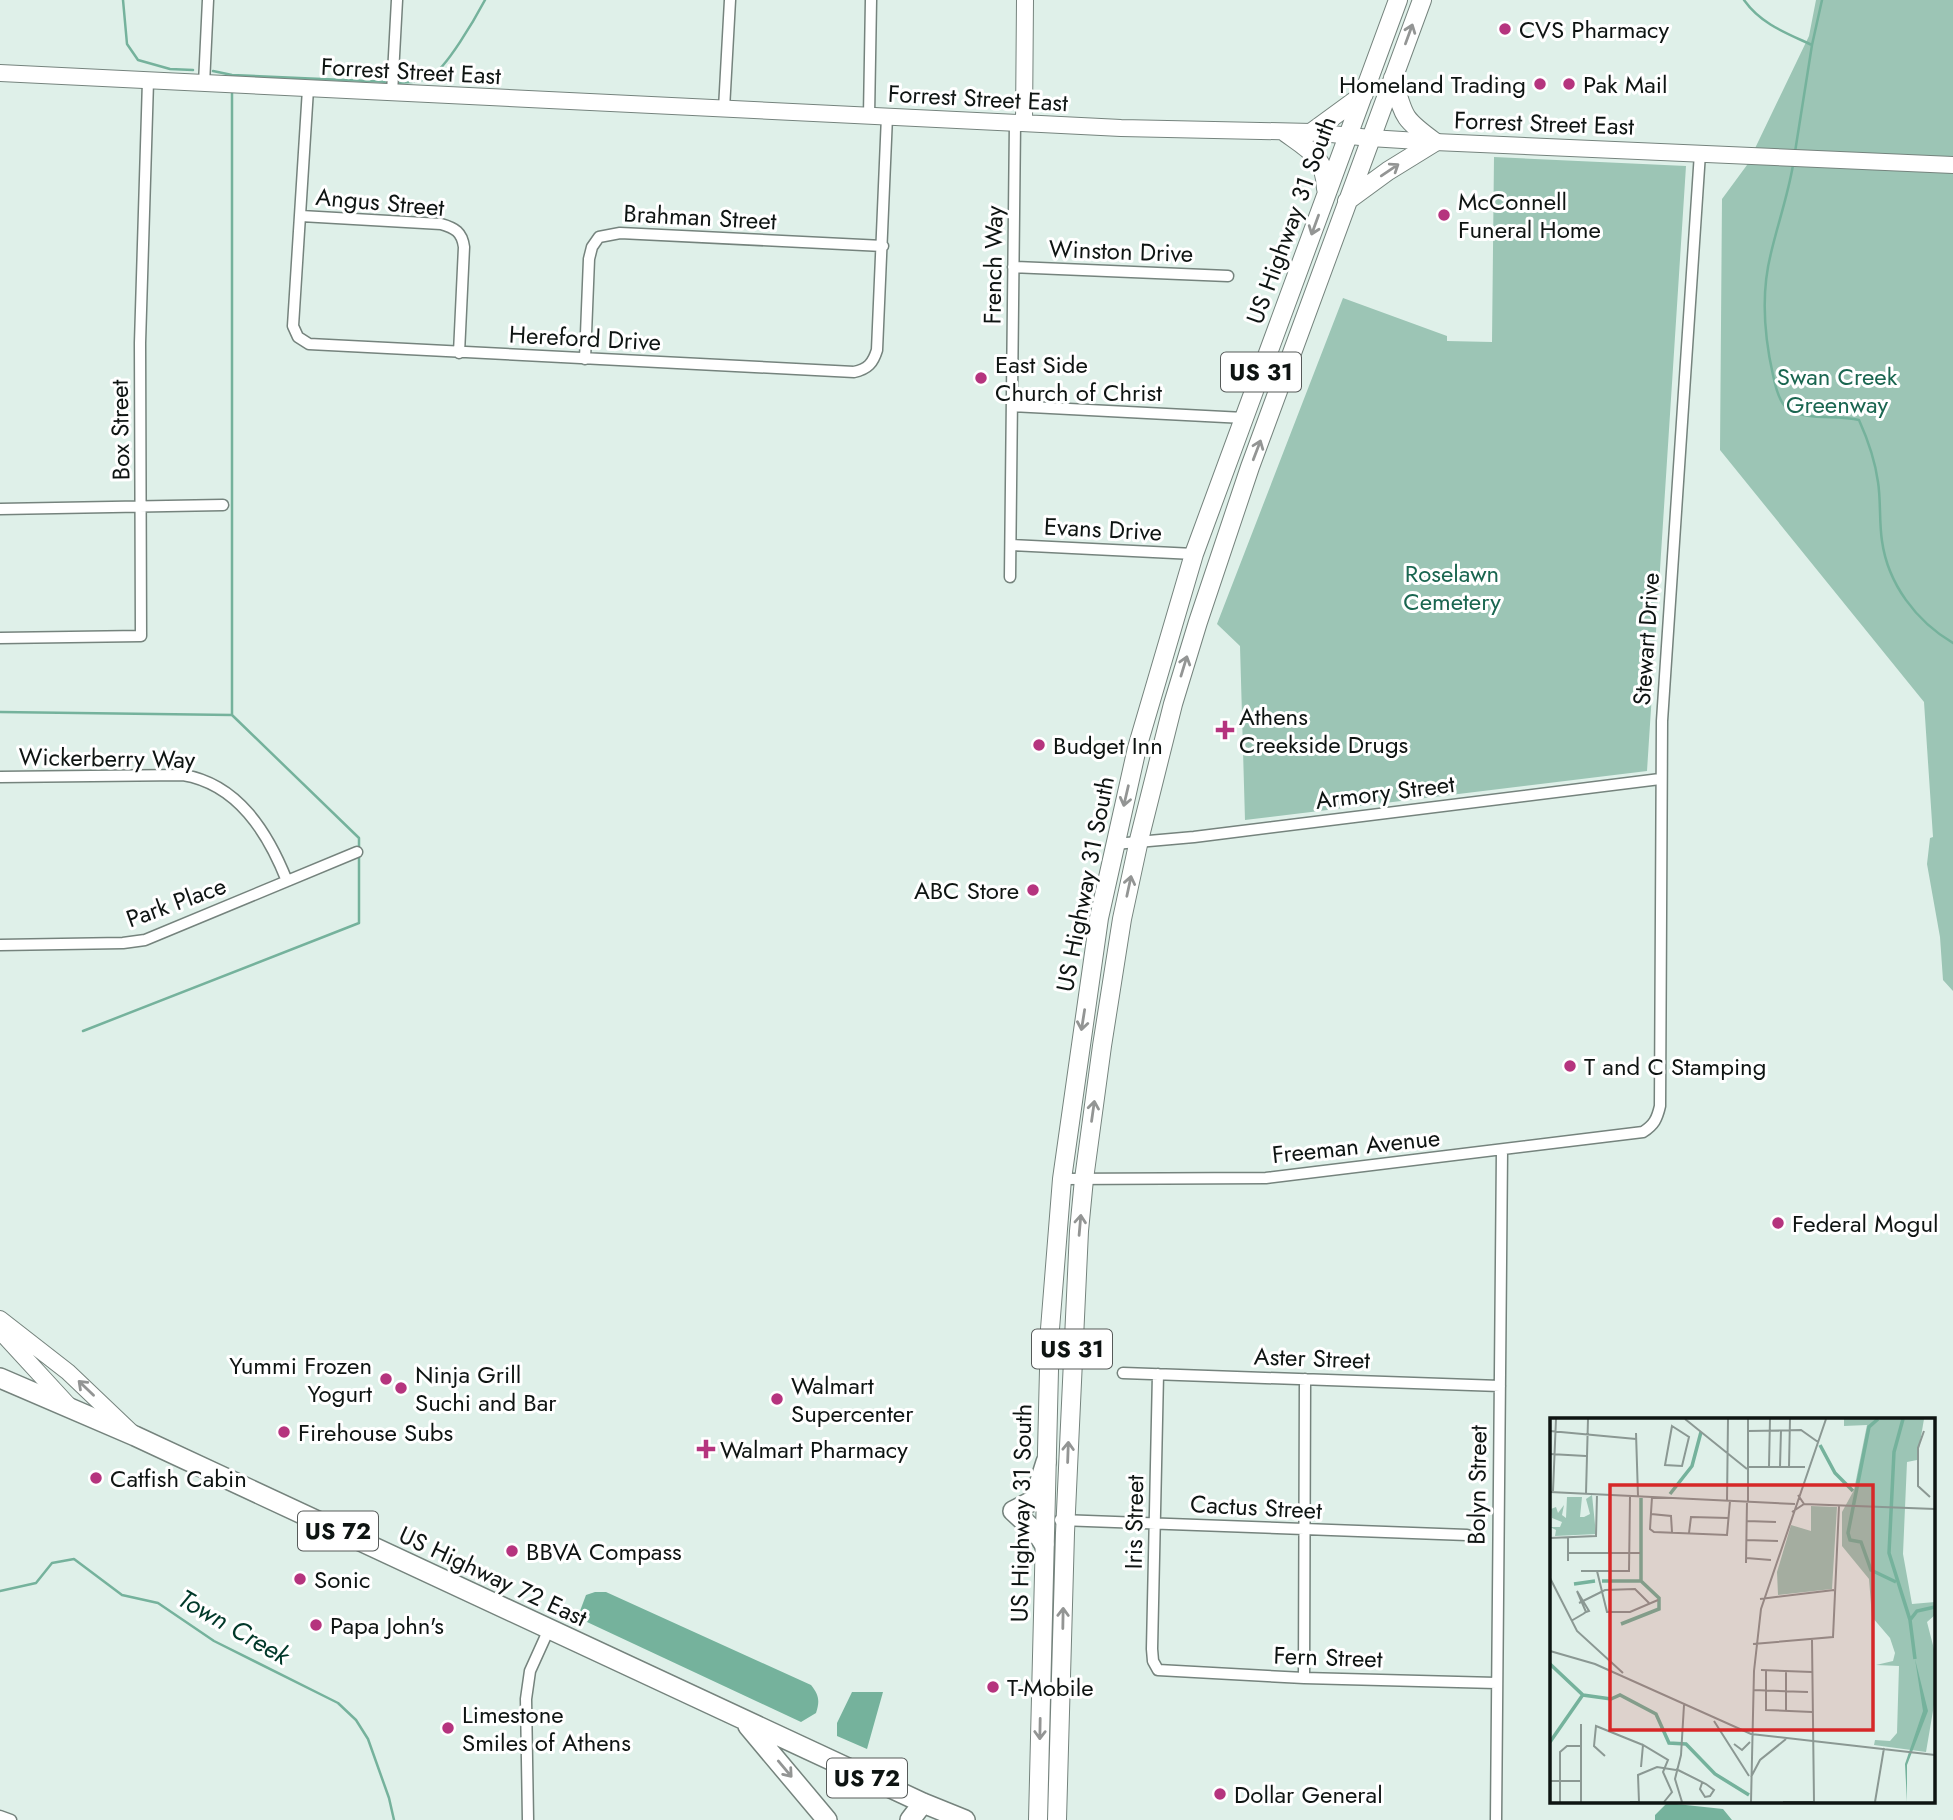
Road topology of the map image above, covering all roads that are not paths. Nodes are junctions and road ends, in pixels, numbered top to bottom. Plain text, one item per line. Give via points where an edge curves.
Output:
1 (208, 0) edge
2 (397, 0) edge
3 (730, 0) edge
4 (872, 0) edge
5 (1025, 0) edge
6 (1398, 0) edge
7 (1422, 0) edge
8 (0, 73) edge
9 (1393, 78) junction
10 (148, 81) junction
11 (204, 83) junction
12 (308, 89) junction
13 (393, 93) junction
14 (1364, 94) junction
15 (724, 109) junction
16 (869, 116) junction
17 (887, 116) junction
18 (1020, 122) junction
19 (1312, 132) junction
20 (1286, 133) junction
21 (1349, 135) junction
22 (1370, 138) junction
23 (1435, 142) junction
24 (1700, 153) junction
25 (1953, 165) edge
26 (1326, 194) junction
27 (1347, 201) junction
28 (301, 216) junction
29 (883, 246) junction
30 (1013, 267) junction
31 (1228, 276) dead end
32 (459, 353) junction
33 (584, 359) junction
34 (1012, 406) junction
35 (1244, 418) junction
36 (223, 505) dead end
37 (142, 506) junction
38 (0, 509) edge
39 (1011, 545) junction
40 (1194, 554) junction
41 (1010, 577) dead end
42 (0, 638) edge
43 (0, 777) edge
44 (1660, 779) junction
45 (1139, 840) junction
46 (1115, 844) junction
47 (357, 852) dead end
48 (287, 881) junction
49 (0, 945) edge
50 (1652, 1126) joint
51 (1502, 1150) junction
52 (1084, 1178) junction
53 (1062, 1179) junction
54 (0, 1318) edge
55 (0, 1331) edge
56 (1123, 1373) dead end
57 (1158, 1374) junction
58 (0, 1378) edge
59 (1305, 1379) junction
60 (1500, 1386) junction
61 (72, 1409) junction
62 (135, 1436) junction
63 (1046, 1462) junction
64 (1044, 1518) junction
65 (1065, 1520) junction
66 (1155, 1523) junction
67 (1304, 1530) junction
68 (1467, 1535) dead end
69 (1044, 1544) junction
70 (549, 1629) junction
71 (1158, 1670) joint
72 (1304, 1678) junction
73 (1496, 1684) junction
74 (743, 1719) junction
75 (924, 1812) edge
76 (0, 1816) edge
77 (11, 1820) edge
78 (528, 1820) edge
79 (827, 1820) edge
80 (910, 1820) edge
81 (965, 1820) edge
82 (1038, 1820) edge
83 (1057, 1820) edge
84 (1496, 1820) edge

1 - 11 street
2 - 13 street
3 - 15 street
4 - 16 street
5 - 18 main road
6 - 14 main road, US Highway 31 South / US 31
9 -> 7 main road, US Highway 31 South / US 31
8 - 10 main road, Forrest Street East
9 - 22 main road, US Highway 31 South / US 31
9 - 23 main road via 1402,113
10 - 11 main road, Forrest Street East
10 - 37 street, Box Street via 140,343
11 - 12 main road, Forrest Street East
12 - 13 main road, Forrest Street East
12 - 28 street, Hereford Drive
13 - 15 main road, Forrest Street East
14 - 19 main road
14 - 21 main road, US Highway 31 South / US 31
15 - 16 main road, Forrest Street East
16 - 17 main road, Forrest Street East
17 - 18 main road, Forrest Street East
17 - 29 street, Hereford Drive
18 - 20 main road, Forrest Street East
18 - 30 street, French Way
19 - 20 main road, Forrest Street East
19 - 21 main road, Forrest Street East
20 - 26 main road via 1321,162
21 - 22 main road, Forrest Street East
21 - 26 main road, US Highway 31 South / US 31
22 - 23 main road, Forrest Street East
22 - 27 main road, US Highway 31 South / US 31
23 - 24 main road, Forrest Street East
27 -> 23 main road
24 - 25 main road, Forrest Street East
24 - 44 street, Stewart Drive
26 -> 35 main road, US Highway 31 South / US 31
45 -> 27 main road, US Highway 31 South / US 31 via 1198,622
28 - 32 street, Angus Street via 453,228 462,236 464,247
28 - 32 street, Hereford Drive via 293,326 298,337 322,346
29 - 33 street, Hereford Drive via 877,350 865,369
29 - 33 street, Brahman Street via 620,233 599,237 589,259
30 - 31 street, Winston Drive
30 - 34 street, French Way
32 - 33 street, Hereford Drive
34 - 35 street
34 - 39 street, French Way
35 - 40 main road, US Highway 31 South / US 31
36 - 37 street
37 - 38 street
37 - 42 street, Box Street via 141,636
39 - 40 street, Evans Drive
39 - 41 street, French Way
40 -> 46 main road, US Highway 31 South / US 31 via 1156,677
43 - 48 street, Wickerberry Way via 201,778 226,792 265,832
44 - 45 street, Armory Street
44 - 50 street, Stewart Drive via 1660,1106
45 - 46 street, Armory Street
52 -> 45 main road, US Highway 31 South / US 31 via 1120,934
46 -> 53 main road, US Highway 31 South / US 31 via 1099,918
47 - 48 street, Park Place
48 - 49 street, Park Place via 145,940
50 - 51 street, Freeman Avenue via 1643,1132
51 - 52 street, Freeman Avenue via 1266,1178
51 - 60 street, Bolyn Street
52 - 53 street, Freeman Avenue
65 -> 52 main road, US Highway 31 South / US 31
53 - 63 main road, US Highway 31 South / US 31 via 1050,1329
62 -> 54 main road via 68,1372
55 - 61 main road
56 - 57 street, Aster Street
57 - 59 street, Aster Street
57 - 66 street, Iris Street
58 - 61 highway, US Highway 72 East / US 72
59 - 60 street, Aster Street
59 - 67 street
60 - 73 street, Bolyn Street
61 - 62 highway, US Highway 72 East / US 72
62 - 70 highway, US Highway 72 East / US 72
63 - 64 main road, US Highway 31 South / US 31
63 - 69 highway via 1034,1500 1013,1511
64 - 65 street, Cactus Street
64 - 69 main road, US Highway 31 South / US 31
65 - 66 street, Cactus Street
83 -> 65 main road, US Highway 31 South / US 31
66 - 67 street, Cactus Street
66 - 71 street, Iris Street via 1152,1649
67 - 68 street, Cactus Street
67 - 72 street
69 -> 82 main road, US Highway 31 South / US 31
70 - 74 highway, US Highway 72 East / US 72
70 - 78 street via 530,1671 526,1699
71 - 72 street, Fern Street
72 - 73 street, Fern Street
73 - 84 street, Bolyn Street
74 - 75 highway, US Highway 72 East / US 72
74 -> 79 highway
75 - 80 highway
75 - 81 highway, US Highway 72 East / US 72
76 - 77 street

